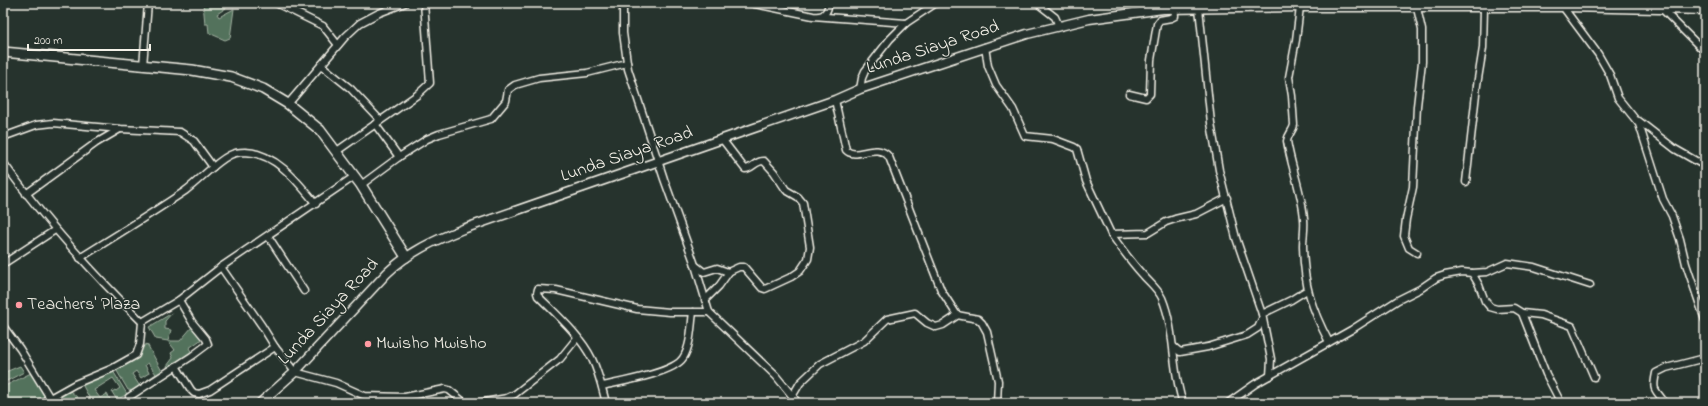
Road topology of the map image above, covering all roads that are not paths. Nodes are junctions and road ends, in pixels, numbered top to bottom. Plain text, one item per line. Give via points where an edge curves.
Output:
1 (148, 3) edge
2 (276, 3) edge
3 (405, 3) edge
4 (424, 3) edge
5 (623, 3) edge
6 (750, 3) edge
7 (829, 3) edge
8 (936, 3) edge
9 (1037, 3) edge
10 (1430, 5) edge
11 (1562, 5) edge
12 (1175, 6) edge
13 (1676, 6) edge
14 (1300, 7) junction
15 (1199, 8) junction
16 (1417, 8) junction
17 (1484, 8) junction
18 (1661, 8) junction
19 (1705, 10) edge
20 (813, 16) junction
21 (906, 23) junction
22 (1059, 26) junction
23 (338, 45) junction
24 (985, 48) junction
25 (3, 52) edge
26 (1705, 52) edge
27 (627, 63) junction
28 (321, 65) junction
29 (143, 66) junction
30 (860, 89) junction
31 (1129, 94) dead end
32 (835, 100) junction
33 (288, 104) junction
34 (1637, 120) junction
35 (378, 122) junction
36 (120, 129) junction
37 (3, 137) edge
38 (722, 139) junction
39 (337, 151) junction
40 (399, 157) junction
41 (3, 162) edge
42 (658, 162) junction
43 (1705, 166) edge
44 (213, 168) junction
45 (355, 176) junction
46 (1466, 182) dead end
47 (361, 185) junction
48 (26, 194) junction
49 (1227, 198) junction
50 (316, 204) junction
51 (55, 230) junction
52 (1111, 234) junction
53 (268, 236) junction
54 (1417, 253) dead end
55 (406, 257) junction
56 (80, 258) junction
57 (3, 264) edge
58 (695, 265) junction
59 (221, 268) junction
60 (729, 272) junction
61 (1472, 274) junction
62 (1590, 285) dead end
63 (1307, 290) junction
64 (304, 291) dead end
65 (179, 300) junction
66 (705, 300) junction
67 (693, 312) junction
68 (709, 312) junction
69 (1522, 313) junction
70 (958, 315) junction
71 (1262, 316) junction
72 (1705, 320) edge
73 (142, 322) junction
74 (3, 326) edge
75 (577, 338) junction
76 (1329, 342) junction
77 (275, 347) junction
78 (1174, 347) junction
79 (1705, 358) edge
80 (176, 366) junction
81 (296, 372) junction
82 (1270, 376) junction
83 (1594, 377) dead end
84 (602, 386) junction
85 (129, 396) dead end
86 (793, 396) junction
87 (50, 398) junction
88 (41, 403) edge
89 (55, 403) edge
90 (260, 403) edge
91 (466, 403) edge
92 (479, 403) edge
93 (606, 403) edge
94 (798, 403) edge
95 (997, 403) edge
96 (1183, 403) edge
97 (1228, 403) edge
98 (1561, 403) edge
99 (1665, 403) edge

1 - 29 street
2 - 23 street via 323,26
3 - 23 street via 360,23
4 - 35 street via 430,83
5 - 27 street via 623,34
6 - 20 street
7 - 20 street via 825,14
8 - 21 street
9 - 22 street via 1055,17
10 - 16 main road, Lunda Siaya Road
10 - 17 main road, Lunda Siaya Road
11 - 17 main road, Lunda Siaya Road
11 - 18 main road, Lunda Siaya Road
11 - 34 street via 1598,54 1610,75 1618,98
12 - 15 main road, Lunda Siaya Road
12 - 22 main road, Lunda Siaya Road via 1110,15
12 - 31 street via 1173,18 1160,20 1157,24 1151,60 1150,94 1146,98
13 - 18 main road, Lunda Siaya Road
13 - 19 main road, Lunda Siaya Road
14 - 15 main road, Lunda Siaya Road
14 - 16 main road, Lunda Siaya Road
14 - 63 street via 1289,77 1294,125 1287,141 1300,190
15 - 49 street via 1211,123
16 - 54 street via 1422,30 1422,62 1413,186 1404,236 1409,248
17 - 46 street via 1483,48
18 - 26 street
20 - 21 street
21 - 30 street via 865,71
22 - 24 main road, Lunda Siaya Road
23 - 28 street
24 - 30 main road, Lunda Siaya Road
24 - 52 street via 988,66 996,85 1013,109 1024,135 1053,139 1077,149 1086,181
25 - 29 highway
27 - 40 street via 587,73 539,78 514,85 508,90 506,101 491,119 432,137
27 - 42 street
28 - 33 street
28 - 35 street via 351,89
29 - 33 highway via 192,70 230,77 263,89
30 - 32 main road, Lunda Siaya Road
32 - 38 main road, Lunda Siaya Road
32 - 70 street via 848,152 853,154 878,150 892,161 941,290
33 - 39 highway via 313,123
34 - 43 street via 1675,149
34 - 72 street via 1663,199 1680,239
35 - 39 street
35 - 40 street
36 - 37 street via 44,123
36 - 44 street via 180,132 194,141
36 - 48 street via 96,143
38 - 42 main road, Lunda Siaya Road
38 - 60 street via 745,169 764,161 786,190 801,200 805,207 810,247 808,259 800,271 765,289 744,267
39 - 45 highway
40 - 47 street
41 - 48 street
42 - 55 main road, Lunda Siaya Road via 453,233
42 - 58 street
44 - 50 street via 230,155 244,152 257,154 278,164 291,174
44 - 56 street via 181,193
45 - 47 highway
45 - 50 street
47 - 55 highway
48 - 51 street
49 - 52 street via 1196,214 1166,222 1149,235
49 - 71 street via 1236,238
50 - 53 street
51 - 56 street
51 - 57 street
52 - 78 street via 1161,296
53 - 59 street
53 - 64 street
55 - 81 main road, Lunda Siaya Road via 377,283
56 - 73 street
58 - 60 street via 704,272 717,268
58 - 66 street
59 - 65 street
59 - 77 street
60 - 66 street
61 - 62 street via 1487,272 1507,263 1534,267
61 - 69 street via 1490,307 1514,308
61 - 76 street via 1462,272 1436,278
63 - 71 street
63 - 76 street via 1315,316
65 - 73 street
65 - 80 street via 208,344
66 - 68 street
67 - 68 street
67 - 75 street via 637,309 556,290 538,289 538,296
67 - 84 street via 687,350 679,363 661,372
68 - 86 street via 769,369
69 - 83 street via 1530,312 1572,326
69 - 98 street via 1546,374
70 - 86 street via 936,327 915,313 887,319 864,341 818,366 800,383
70 - 95 street via 978,319 987,332 998,381
71 - 78 street via 1258,328 1247,335 1196,350 1180,352
71 - 82 street via 1271,359
73 - 87 street via 136,355
74 - 87 street
75 - 84 street via 592,358
75 - 92 street via 560,359 515,394
76 - 82 street
77 - 80 street via 200,394 191,390
77 - 81 street
78 - 96 street via 1177,380
79 - 99 street via 1656,373 1653,383
80 - 85 street
81 - 90 main road, Lunda Siaya Road
81 - 91 street via 336,383 365,396 405,397 445,389
82 - 97 street
84 - 93 street
86 - 94 street
87 - 88 street
87 - 89 street

